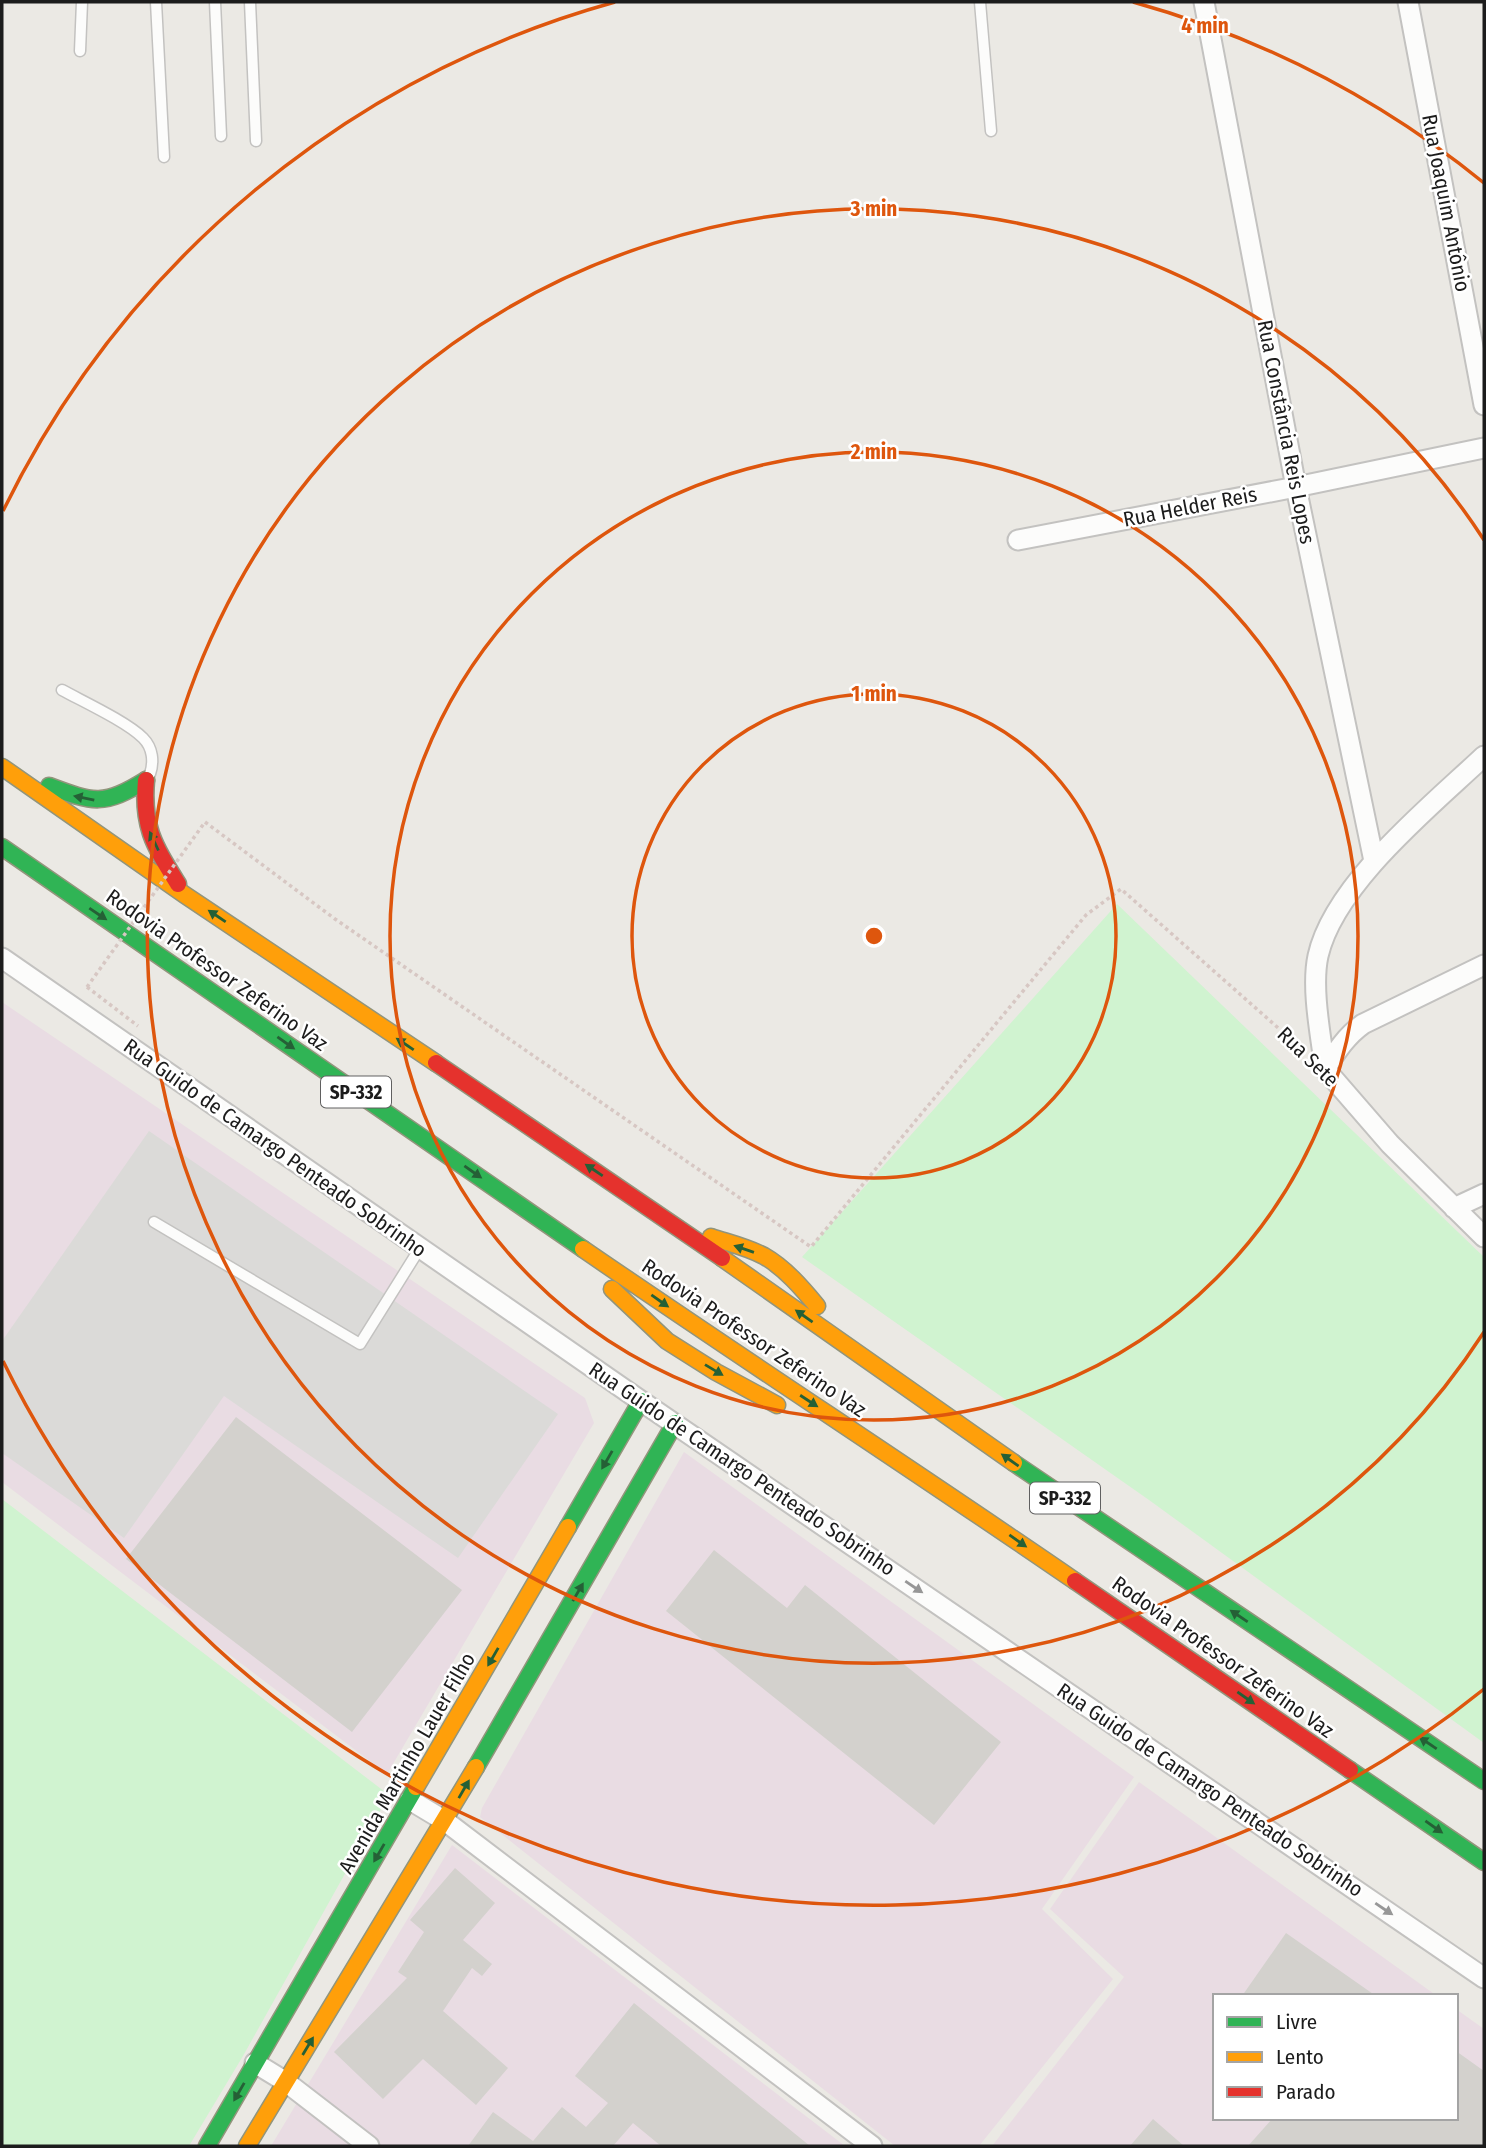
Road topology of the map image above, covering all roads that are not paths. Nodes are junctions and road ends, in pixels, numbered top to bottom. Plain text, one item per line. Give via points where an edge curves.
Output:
1 (82, 2) edge
2 (156, 2) edge
3 (215, 2) edge
4 (250, 2) edge
5 (980, 2) edge
6 (1204, 2) edge
7 (1408, 2) edge
8 (80, 51) dead end
9 (991, 131) dead end
10 (221, 136) dead end
11 (256, 141) dead end
12 (164, 157) dead end
13 (1484, 405) edge
14 (1484, 448) edge
15 (1296, 487) junction
16 (1018, 540) dead end
17 (62, 690) dead end
18 (1484, 756) edge
19 (8, 771) edge
20 (146, 780) junction
21 (2, 847) edge
22 (2, 858) edge
23 (1374, 861) junction
24 (62, 889) junction
25 (185, 895) junction
26 (2, 958) edge
27 (1484, 965) edge
28 (1325, 1069) junction
29 (1484, 1194) edge
30 (1454, 1208) junction
31 (651, 1209) junction
32 (533, 1214) junction
33 (154, 1222) dead end
34 (1484, 1237) edge
35 (420, 1248) junction
36 (865, 1359) junction
37 (641, 1401) junction
38 (796, 1416) dead end
39 (676, 1423) junction
40 (842, 1443) dead end
41 (911, 1468) junction
42 (1484, 1781) edge
43 (410, 1800) junction
44 (445, 1821) junction
45 (1484, 1862) edge
46 (1484, 1978) edge
47 (256, 2063) junction
48 (286, 2082) junction
49 (207, 2146) edge
50 (247, 2146) edge
51 (369, 2146) edge
52 (872, 2146) edge

1 - 8 lane
2 - 12 lane
3 - 10 lane
4 - 11 lane
5 - 9 lane
6 - 15 street, Rua Constância Reis Lopes
7 - 13 street, Rua Joaquim Antônio
14 - 15 street, Rua Helder Reis
15 - 16 street, Rua Helder Reis
15 - 23 street, Rua Constância Reis Lopes
17 - 20 lane via 144,739 153,755
18 - 23 street
20 -> 19 main road via 105,801 82,799
19 - 25 main road, Rodovia Professor Zeferino Vaz / SP-332
25 -> 20 main road via 146,824
21 - 24 main road, Rodovia Professor Zeferino Vaz / SP-332
22 - 24 main road
23 - 28 street via 1332,918 1318,957 1316,987
24 -> 32 main road, Rodovia Professor Zeferino Vaz / SP-332
31 -> 25 main road, Rodovia Professor Zeferino Vaz / SP-332
26 - 35 street, Rua Guido de Camargo Penteado Sobrinho
27 - 28 street via 1363,1024 1343,1042
28 - 30 street, Rua Sete
29 - 30 street
30 - 34 street, Rua Sete
36 -> 31 main road, Rodovia Professor Zeferino Vaz / SP-332
36 -> 31 main road via 769,1259
32 -> 38 main road via 667,1340
32 -> 41 main road, Rodovia Professor Zeferino Vaz / SP-332
33 - 35 lane via 360,1344
35 - 37 street, Rua Guido de Camargo Penteado Sobrinho
42 -> 36 main road, Rodovia Professor Zeferino Vaz / SP-332
37 - 39 street, Rua Guido de Camargo Penteado Sobrinho
37 -> 43 main road, Avenida Martinho Lauer Filho
44 -> 39 main road
39 -> 46 street, Rua Guido de Camargo Penteado Sobrinho
40 - 41 main road
41 -> 45 main road, Rodovia Professor Zeferino Vaz / SP-332
43 - 44 street
43 -> 47 main road, Avenida Martinho Lauer Filho
48 -> 44 main road
44 - 52 street
47 - 48 street
47 -> 49 main road, Avenida Martinho Lauer Filho
48 - 50 main road
48 - 51 street

